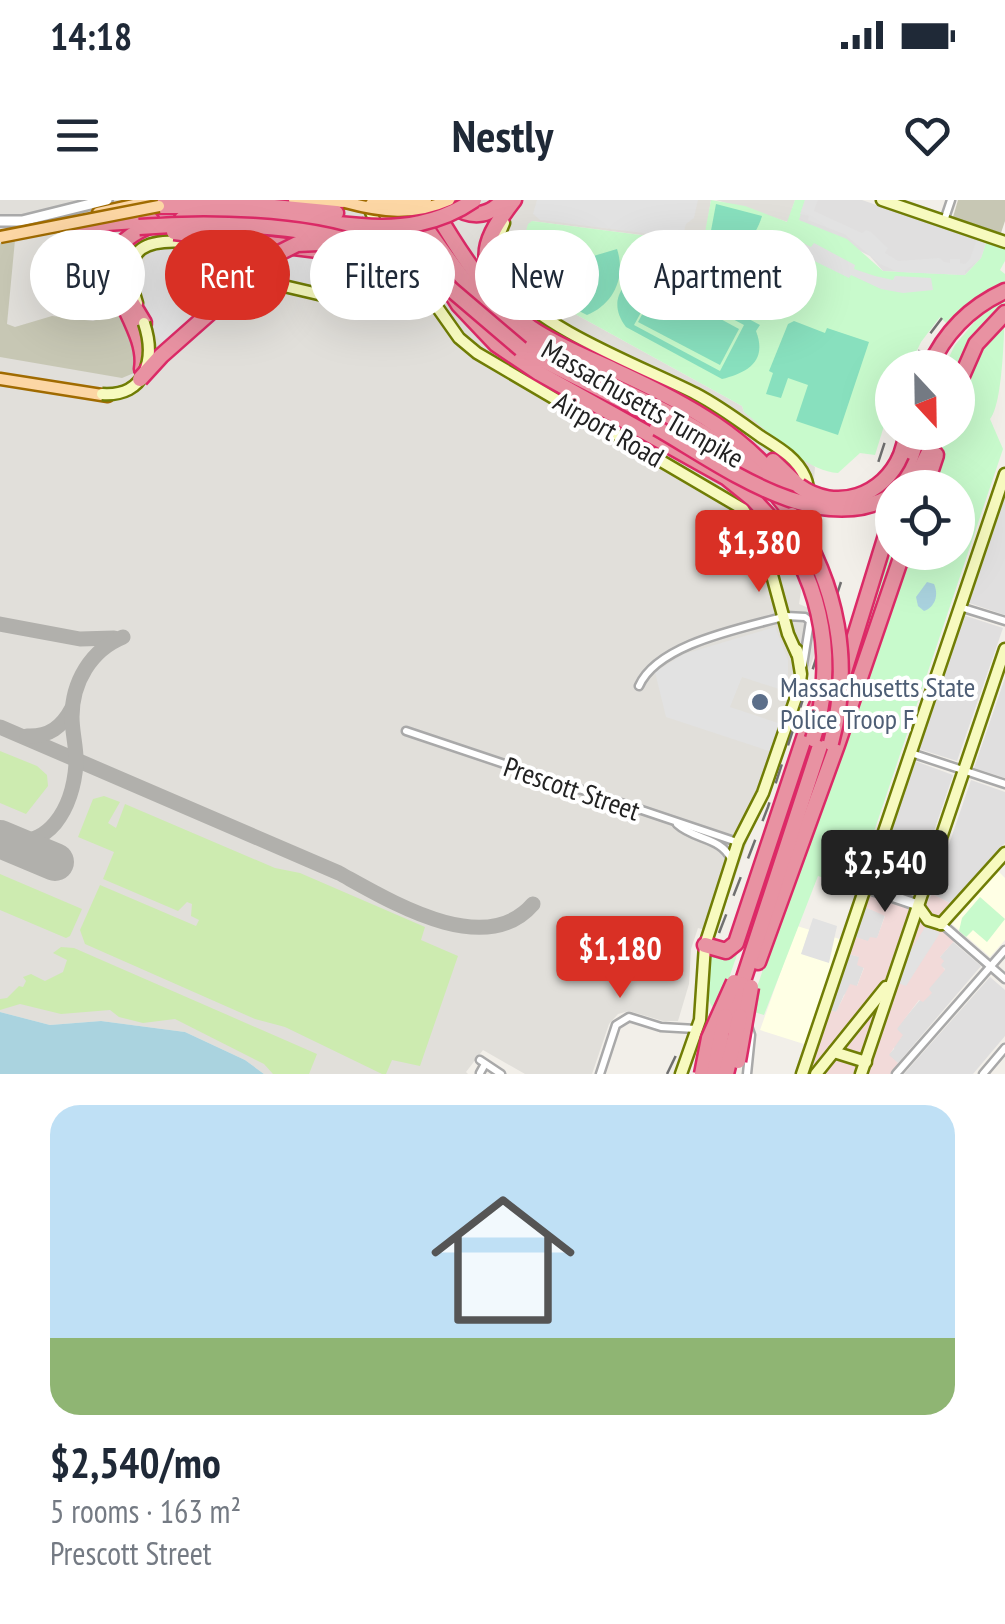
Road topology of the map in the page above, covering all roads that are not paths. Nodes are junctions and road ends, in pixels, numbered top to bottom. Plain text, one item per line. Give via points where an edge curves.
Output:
1 (107, 200) edge
2 (193, 200) edge
3 (294, 200) edge
4 (364, 200) edge
5 (373, 200) edge
6 (394, 200) edge
7 (406, 200) edge
8 (430, 200) edge
9 (448, 200) edge
10 (474, 200) edge
11 (503, 200) edge
12 (515, 200) edge
13 (882, 200) edge
14 (951, 200) edge
15 (340, 201) edge
16 (153, 202) edge
17 (897, 202) edge
18 (83, 203) edge
19 (172, 219) junction
20 (0, 220) edge
21 (944, 221) junction
22 (38, 225) junction
23 (359, 226) junction
24 (139, 227) junction
25 (366, 230) edge
26 (379, 230) edge
27 (392, 230) edge
28 (145, 231) edge
29 (310, 236) edge
30 (0, 237) edge
31 (165, 240) edge
32 (310, 242) edge
33 (1005, 242) edge
34 (310, 248) edge
35 (1005, 294) edge
36 (455, 295) edge
37 (1005, 313) edge
38 (130, 320) edge
39 (142, 320) edge
40 (192, 320) edge
41 (446, 320) edge
42 (144, 323) junction
43 (955, 332) junction
44 (142, 347) junction
45 (160, 349) junction
46 (942, 350) edge
47 (948, 350) edge
48 (974, 350) edge
49 (594, 360) junction
50 (556, 368) junction
51 (0, 378) edge
52 (139, 379) junction
53 (664, 392) junction
54 (903, 450) edge
55 (1005, 474) edge
56 (875, 504) edge
57 (788, 517) junction
58 (770, 563) junction
59 (875, 563) edge
60 (875, 570) edge
61 (897, 570) edge
62 (824, 603) junction
63 (960, 607) junction
64 (786, 616) junction
65 (1005, 621) edge
66 (1005, 649) edge
67 (801, 674) junction
68 (639, 686) dead end
69 (406, 731) dead end
70 (834, 744) junction
71 (910, 753) junction
72 (964, 771) junction
73 (1005, 784) edge
74 (676, 823) junction
75 (738, 842) junction
76 (1005, 852) edge
77 (732, 864) junction
78 (865, 887) junction
79 (918, 906) junction
80 (936, 923) junction
81 (908, 935) junction
82 (705, 945) junction
83 (1005, 950) edge
84 (990, 966) junction
85 (895, 974) junction
86 (1005, 979) edge
87 (743, 982) junction
88 (699, 1020) junction
89 (812, 1044) junction
90 (1005, 1048) edge
91 (834, 1052) junction
92 (742, 1066) edge
93 (863, 1068) edge
94 (479, 1072) edge
95 (502, 1074) edge
96 (600, 1074) edge
97 (680, 1074) edge
98 (702, 1074) edge
99 (716, 1074) edge
100 (726, 1074) edge
101 (802, 1074) edge
102 (816, 1074) edge
103 (896, 1074) edge
104 (982, 1074) edge

1 - 18 street
2 - 16 main road
3 - 15 main road
4 - 26 main road
5 - 27 main road
6 - 57 highway, Massachusetts Turnpike via 454,298 491,340
7 - 57 highway, Massachusetts Turnpike via 499,318 712,436 757,473
8 - 15 main road, bridge
8 - 49 highway via 476,274 519,319
9 - 11 highway via 478,215
9 - 15 main road, bridge via 398,212
10 - 23 highway, bridge via 404,226
12 - 49 highway via 488,239 492,275 536,324
12 - 58 main road via 496,251 513,290 571,333 716,405 799,467 809,496 806,536 787,558
13 - 17 main road
14 - 21 street
16 - 22 main road, bridge
16 - 22 main road
16 - 23 highway via 284,207
17 - 21 main road
18 - 22 street
19 - 22 highway
19 - 23 highway
19 - 28 highway
20 - 22 street
21 - 33 main road
22 - 24 highway, bridge
22 - 30 main road, bridge
23 - 25 highway, bridge
24 - 29 highway, bridge via 206,225
24 - 34 highway, bridge
31 - 42 main road via 138,252 130,275
32 - 52 highway, bridge via 285,249
35 - 43 highway
36 - 50 highway, bridge via 521,349
37 - 48 highway
38 - 44 highway
39 - 42 highway
40 - 45 main road
41 - 58 main road, Airport Road via 477,353 736,503 756,524
42 - 52 main road, bridge via 150,353
43 - 46 highway
43 - 47 highway
44 - 45 highway
44 - 52 highway
45 - 52 main road
49 - 53 highway
50 - 56 highway, bridge via 763,488 797,502 849,510
50 - 57 highway via 707,445
51 - 52 main road, bridge via 113,395
53 - 54 highway, bridge via 738,430 799,486 830,500 858,497 884,482
53 - 57 highway via 746,446 774,475
55 - 63 main road
57 - 62 highway, Massachusetts Turnpike, bridge via 800,562
57 - 62 highway, bridge via 830,572
58 - 64 main road, Airport Road
59 - 82 highway via 806,732 736,943 727,950
60 - 87 highway
61 - 70 highway
62 - 70 highway, Massachusetts Turnpike, bridge via 841,644
62 - 87 highway, Massachusetts Turnpike, bridge via 821,711
63 - 65 street
63 - 71 main road
64 - 67 main road, Airport Road
64 - 67 street via 811,624
64 - 68 street via 670,654
66 - 72 main road
67 - 75 main road via 768,780
69 - 74 street, Prescott Street
70 - 87 highway, Massachusetts Turnpike
71 - 72 street
71 - 78 main road
72 - 73 street
72 - 79 main road
74 - 75 street, Prescott Street
74 - 77 street via 720,844
75 - 77 main road
76 - 80 main road
77 - 82 main road
78 - 79 street
78 - 89 main road
79 - 80 main road
79 - 81 main road
80 - 81 main road
80 - 84 street
81 - 85 main road
82 - 88 main road
83 - 84 street
84 - 86 street
84 - 103 street
85 - 91 main road
85 - 93 main road
87 - 92 highway, bridge
87 - 98 highway, bridge via 710,1034
87 - 99 highway, bridge
87 - 100 highway, bridge
88 - 92 street via 744,1035
88 - 96 street via 663,1028 621,1020
88 - 97 main road
89 - 91 street
89 - 101 main road
90 - 104 street
91 - 93 main road
91 - 102 main road
94 - 95 street via 482,1062

